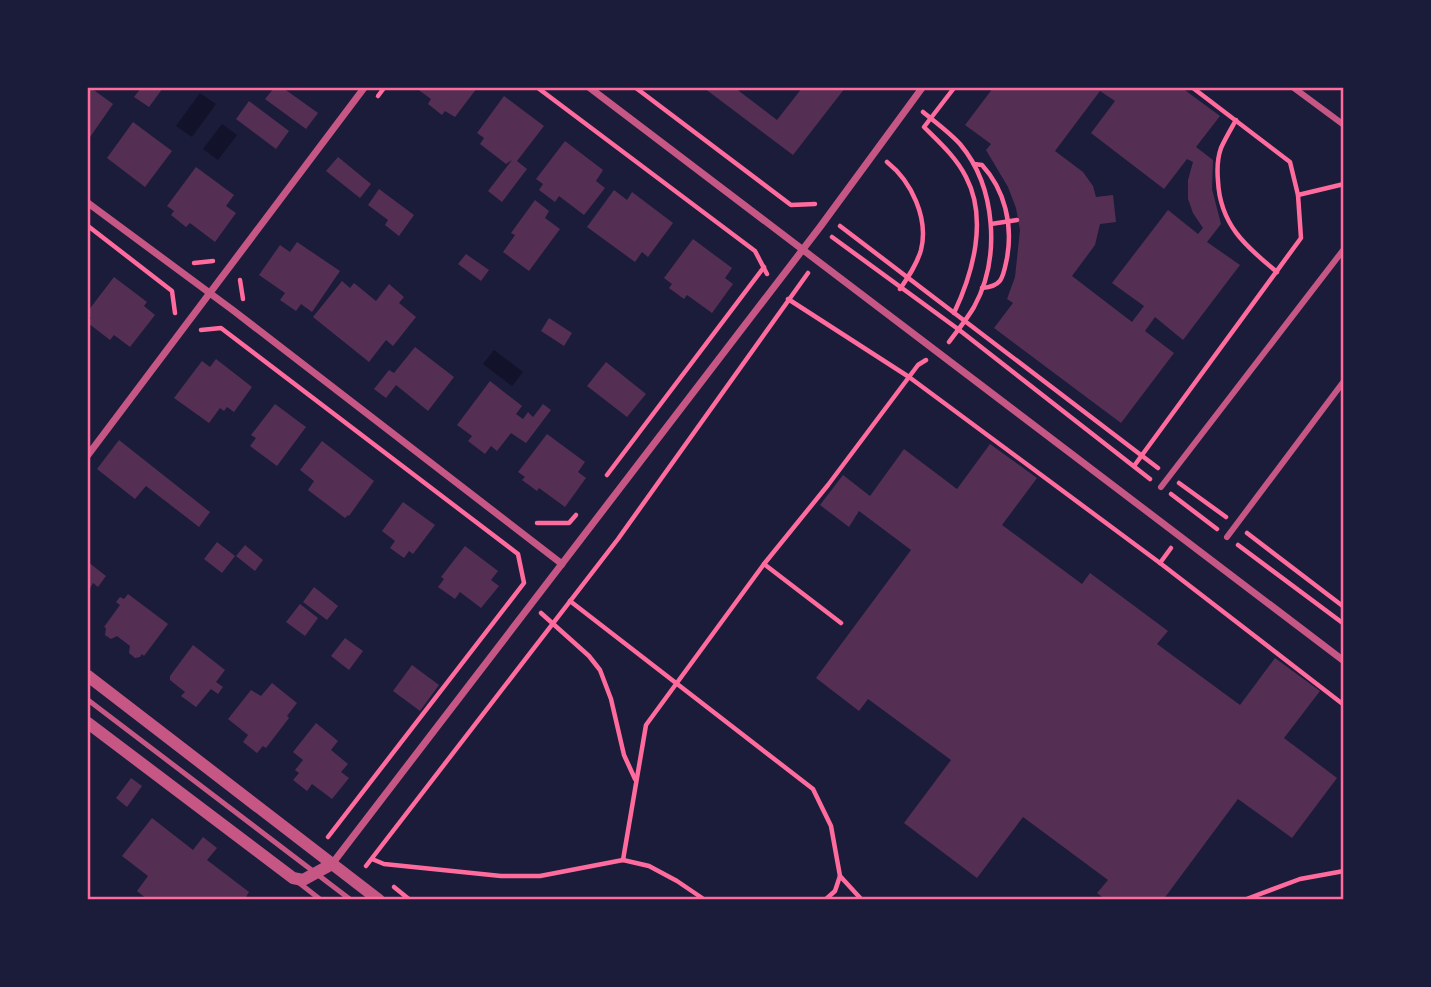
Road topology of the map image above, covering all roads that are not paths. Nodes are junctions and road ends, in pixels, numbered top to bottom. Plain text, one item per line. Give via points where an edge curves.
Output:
1 (364, 88) edge
2 (590, 88) edge
3 (922, 88) edge
4 (1294, 88) edge
5 (1343, 125) edge
6 (88, 203) edge
7 (802, 248) junction
8 (1343, 249) edge
9 (209, 293) junction
10 (1343, 381) edge
11 (88, 455) edge
12 (1161, 487) road end
13 (1227, 537) road end
14 (562, 564) junction
15 (1343, 661) edge
16 (88, 677) edge
17 (88, 699) edge
18 (88, 723) edge
19 (332, 864) junction
20 (317, 874) junction
21 (293, 878) junction
22 (321, 900) edge
23 (351, 900) edge
24 (379, 900) edge

1 - 9 street
2 - 7 street
3 - 7 street
4 - 5 street
6 - 9 street
7 - 14 street
7 - 15 street
8 - 12 street
9 - 11 street
9 - 14 street
10 - 13 street
14 - 19 street
16 - 19 street
17 - 20 lane
18 - 21 street
19 - 20 street
19 - 24 street
20 - 21 street via 303,880
20 - 23 lane
21 - 22 lane

